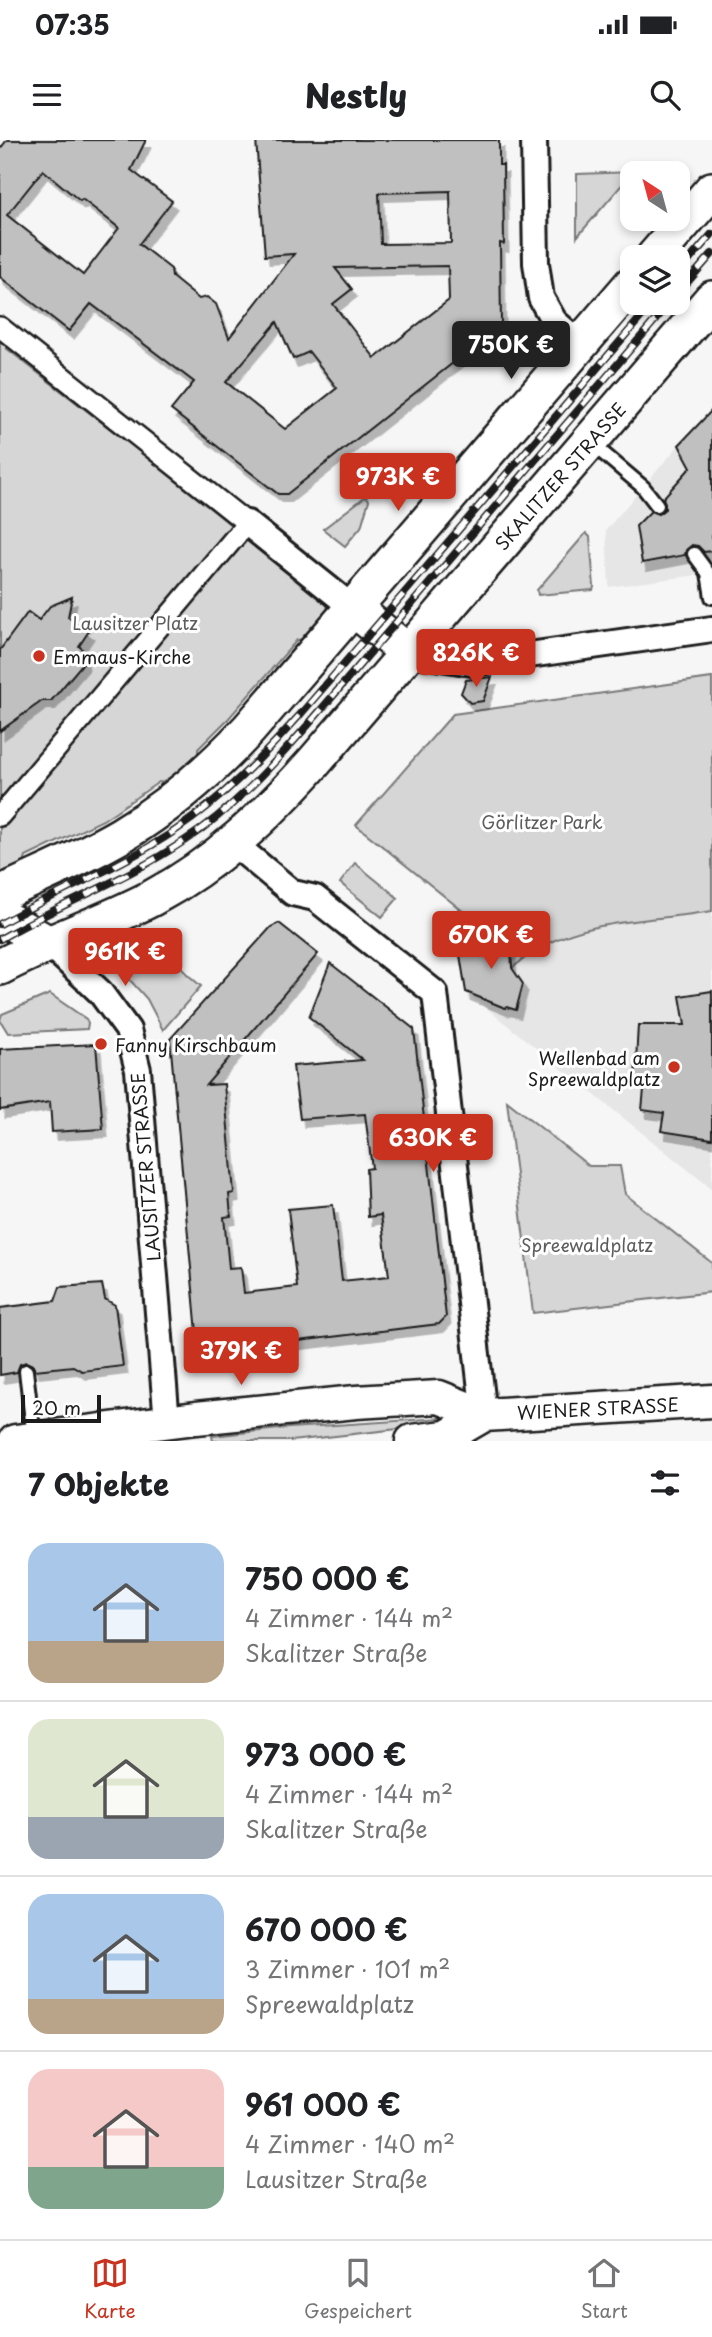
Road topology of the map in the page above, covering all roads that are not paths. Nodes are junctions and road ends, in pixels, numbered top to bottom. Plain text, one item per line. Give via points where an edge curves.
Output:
1 (534, 140) edge
2 (712, 190) edge
3 (664, 245) edge
4 (620, 298) edge
5 (712, 299) edge
6 (0, 327) edge
7 (580, 344) junction
8 (589, 442) junction
9 (657, 505) dead end
10 (247, 523) junction
11 (694, 554) dead end
12 (712, 597) edge
13 (353, 608) junction
14 (712, 629) edge
15 (409, 653) junction
16 (0, 816) edge
17 (233, 843) junction
18 (0, 894) edge
19 (0, 916) edge
20 (49, 944) junction
21 (0, 967) edge
22 (26, 1371) dead end
23 (712, 1401) edge
24 (484, 1415) junction
25 (167, 1422) junction
26 (28, 1440) edge
27 (412, 1441) edge

1 - 7 street via 541,298 554,321
2 - 3 main road
4 - 7 main road
5 - 8 main road, SKALITZER STRASSE
6 - 10 street
7 - 13 main road
8 - 9 lane via 643,487
8 - 15 main road, SKALITZER STRASSE
10 - 13 street
10 - 16 street
11 - 12 lane via 708,573
13 - 15 main road
13 - 18 main road via 243,736 179,795 119,837
14 - 15 street via 472,663
15 - 17 main road, SKALITZER STRASSE via 289,791
17 - 20 main road, SKALITZER STRASSE via 153,897
17 - 24 street via 293,893 315,898 435,993
19 - 20 main road
20 - 21 main road, SKALITZER STRASSE
20 - 25 street, LAUSITZER STRASSE via 100,992 128,1030 138,1070
22 - 26 lane
23 - 24 street, WIENER STRASSE
24 - 25 street, WIENER STRASSE via 439,1396
24 - 27 street, WIENER STRASSE via 446,1437
25 - 26 street, WIENER STRASSE

